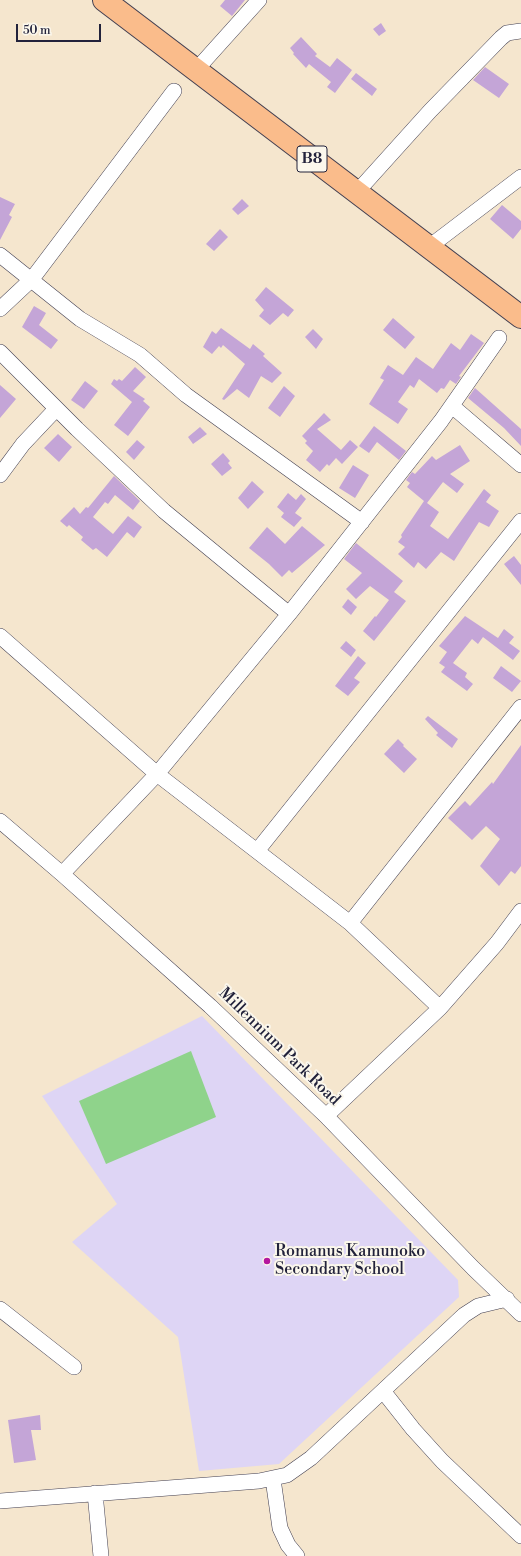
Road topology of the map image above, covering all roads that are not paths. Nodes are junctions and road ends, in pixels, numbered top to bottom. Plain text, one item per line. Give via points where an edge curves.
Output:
1 (104, 0) edge
2 (259, 0) edge
3 (521, 31) edge
4 (196, 70) junction
5 (174, 90) dead end
6 (521, 177) edge
7 (356, 193) junction
8 (428, 247) junction
9 (0, 255) edge
10 (32, 279) junction
11 (0, 309) edge
12 (521, 317) edge
13 (499, 338) dead end
14 (0, 352) edge
15 (452, 406) junction
16 (56, 409) junction
17 (521, 465) edge
18 (0, 475) edge
19 (521, 521) edge
20 (362, 522) junction
21 (289, 614) junction
22 (0, 636) edge
23 (521, 707) edge
24 (157, 774) junction
25 (0, 821) edge
26 (257, 852) junction
27 (62, 874) junction
28 (521, 911) edge
29 (350, 923) junction
30 (440, 1008) junction
31 (326, 1116) junction
32 (507, 1299) junction
33 (0, 1308) edge
34 (521, 1314) edge
35 (74, 1367) dead end
36 (383, 1390) junction
37 (273, 1479) junction
38 (95, 1494) junction
39 (0, 1501) edge
40 (521, 1536) edge
41 (101, 1556) edge
42 (297, 1556) edge

1 - 4 highway, B8
2 - 4 street
3 - 7 street via 507,33 501,38
4 - 7 highway, B8
5 - 10 street
6 - 8 street
7 - 8 highway, B8
8 - 12 highway, B8
9 - 10 street
10 - 11 street
10 - 20 street via 80,319 140,355 192,399
13 - 15 street
14 - 16 street
15 - 17 street
15 - 20 street
16 - 18 street via 23,444
16 - 21 street via 164,511
19 - 26 street
20 - 21 street
21 - 24 street
22 - 24 street
23 - 29 street
24 - 26 street
24 - 27 street
25 - 27 street, Millennium Park Road
26 - 29 street
27 - 31 street, Millennium Park Road via 210,1006
28 - 30 street via 497,944
29 - 30 street
30 - 31 street
31 - 32 street, Millennium Park Road via 473,1268
32 - 34 street, Millennium Park Road
32 - 36 street via 478,1306 464,1315
33 - 35 street
36 - 37 street via 300,1467 287,1475
36 - 40 street via 442,1461
37 - 38 street
37 - 42 street via 280,1528 288,1546
38 - 39 street
38 - 41 street

